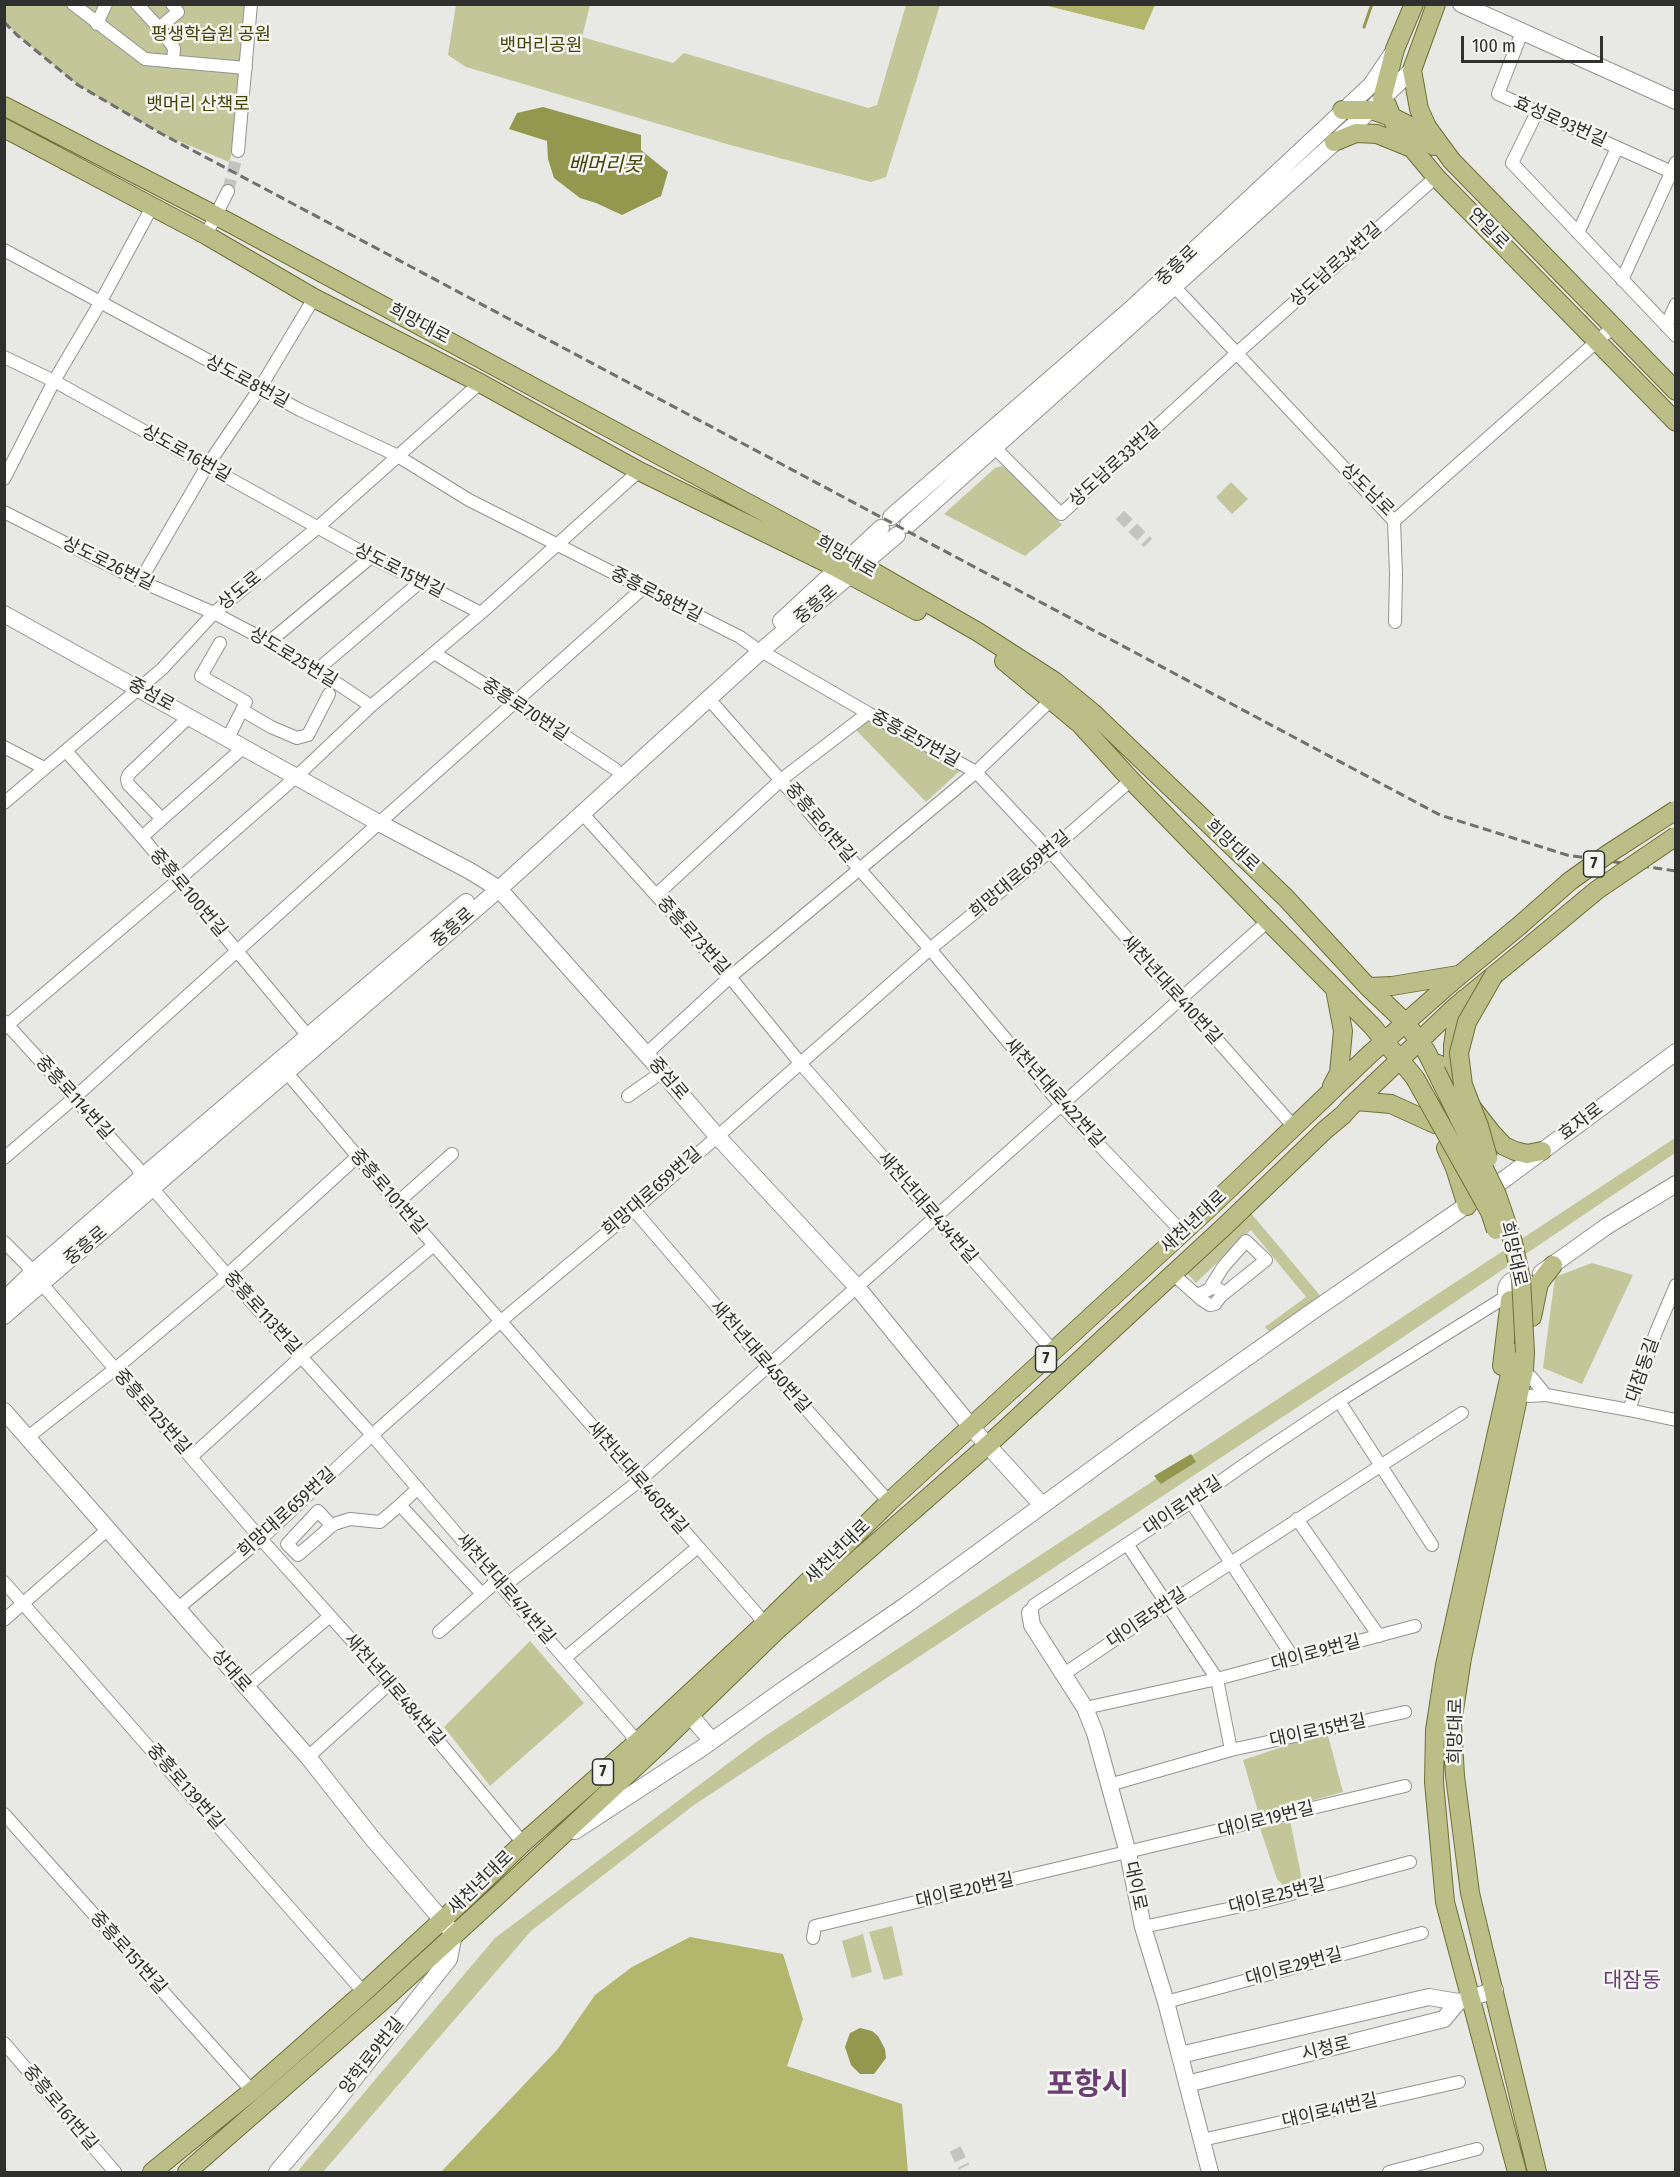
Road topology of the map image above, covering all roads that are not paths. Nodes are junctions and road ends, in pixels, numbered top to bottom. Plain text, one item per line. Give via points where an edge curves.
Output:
1 (73, 4) edge
2 (106, 4) edge
3 (137, 4) edge
4 (172, 4) edge
5 (251, 4) edge
6 (1413, 4) edge
7 (1436, 4) edge
8 (1461, 4) edge
9 (97, 24) junction
10 (159, 28) junction
11 (1522, 32) junction
12 (1395, 50) junction
13 (173, 62) junction
14 (246, 68) junction
15 (1412, 70) junction
16 (1676, 101) edge
17 (1376, 105) junction
18 (4, 106) edge
19 (1342, 110) junction
20 (1537, 112) junction
21 (1392, 117) junction
22 (4, 128) edge
23 (1334, 142) junction
24 (1617, 148) junction
25 (1412, 149) junction
26 (238, 151) tunnel mouth
27 (1452, 160) junction
28 (1674, 170) edge
29 (1436, 177) junction
30 (228, 191) tunnel mouth
31 (152, 207) junction
32 (217, 216) junction
33 (1578, 232) junction
34 (206, 235) junction
35 (4, 250) edge
36 (1622, 280) junction
37 (1170, 281) junction
38 (314, 298) junction
39 (100, 303) junction
40 (1676, 304) edge
41 (1666, 326) junction
42 (1612, 328) junction
43 (1676, 336) edge
44 (1598, 342) junction
45 (1237, 353) junction
46 (4, 357) edge
47 (54, 381) junction
48 (480, 383) junction
49 (260, 388) junction
50 (1676, 391) edge
51 (1676, 422) edge
52 (995, 448) junction
53 (396, 456) junction
54 (207, 466) junction
55 (639, 471) junction
56 (4, 479) edge
57 (4, 512) edge
58 (1394, 521) junction
59 (317, 528) junction
60 (557, 545) junction
61 (371, 557) junction
62 (850, 567) junction
63 (140, 581) junction
64 (420, 582) junction
65 (642, 589) junction
66 (214, 613) junction
67 (482, 613) junction
68 (4, 614) edge
69 (1395, 622) dead end
70 (269, 642) junction
71 (220, 643) dead end
72 (757, 649) junction
73 (434, 653) junction
74 (317, 670) junction
75 (138, 688) junction
76 (329, 694) dead end
77 (708, 698) junction
78 (1051, 700) junction
79 (515, 703) junction
80 (371, 706) junction
81 (242, 710) junction
82 (868, 713) junction
83 (189, 717) junction
84 (228, 738) junction
85 (4, 747) edge
86 (244, 747) junction
87 (66, 751) junction
88 (44, 768) junction
89 (615, 769) junction
90 (976, 772) junction
91 (297, 776) junction
92 (782, 779) junction
93 (1131, 780) junction
94 (4, 803) edge
95 (1676, 810) edge
96 (581, 813) junction
97 (162, 819) junction
98 (379, 823) junction
99 (1676, 836) edge
100 (142, 837) junction
101 (1050, 852) junction
102 (859, 870) junction
103 (177, 881) junction
104 (494, 886) junction
105 (656, 895) junction
106 (1268, 921) junction
107 (237, 950) junction
108 (930, 950) junction
109 (1460, 975) junction
110 (1494, 975) junction
111 (730, 977) junction
112 (1368, 987) junction
113 (1335, 989) junction
114 (1464, 999) junction
115 (1180, 1000) junction
116 (1406, 1023) junction
117 (6, 1025) edge
118 (308, 1036) junction
119 (1385, 1041) junction
120 (1421, 1045) junction
121 (1676, 1052) edge
122 (646, 1053) junction
123 (801, 1064) junction
124 (282, 1067) junction
125 (1407, 1067) junction
126 (662, 1072) junction
127 (1456, 1089) junction
128 (1329, 1093) junction
129 (628, 1096) dead end
130 (74, 1098) junction
131 (1356, 1101) junction
132 (1061, 1105) junction
133 (1435, 1124) junction
134 (1294, 1127) junction
135 (717, 1136) junction
136 (1542, 1151) junction
137 (452, 1154) dead end
138 (357, 1157) junction
139 (4, 1158) edge
140 (148, 1183) junction
141 (1676, 1184) edge
142 (1492, 1194) junction
143 (397, 1203) junction
144 (1467, 1206) junction
145 (634, 1210) junction
146 (935, 1218) junction
147 (1183, 1233) junction
148 (4, 1242) edge
149 (434, 1245) junction
150 (1553, 1265) junction
151 (1173, 1274) junction
152 (227, 1275) junction
153 (36, 1279) junction
154 (1676, 1285) edge
155 (857, 1287) junction
156 (1210, 1288) junction
157 (1517, 1294) junction
158 (1197, 1295) junction
159 (1221, 1296) junction
160 (4, 1300) edge
161 (4, 1316) edge
162 (1532, 1317) junction
163 (501, 1321) junction
164 (1054, 1352) junction
165 (1519, 1353) junction
166 (301, 1357) junction
167 (768, 1366) junction
168 (115, 1369) junction
169 (1538, 1396) junction
170 (1339, 1401) junction
171 (1629, 1410) junction
172 (4, 1411) edge
173 (1462, 1413) dead end
174 (1676, 1420) edge
175 (972, 1428) junction
176 (372, 1435) junction
177 (28, 1437) junction
178 (987, 1445) junction
179 (191, 1457) junction
180 (1380, 1466) junction
181 (639, 1481) junction
182 (418, 1488) junction
183 (889, 1502) junction
184 (1191, 1502) junction
185 (400, 1504) junction
186 (1042, 1505) junction
187 (292, 1511) junction
188 (1297, 1519) junction
189 (305, 1525) junction
190 (332, 1526) junction
191 (107, 1530) junction
192 (261, 1539) junction
193 (1127, 1544) junction
194 (1432, 1545) dead end
195 (698, 1547) junction
196 (1231, 1564) junction
197 (4, 1582) edge
198 (500, 1584) junction
199 (482, 1594) junction
200 (24, 1604) junction
201 (1166, 1605) junction
202 (177, 1609) junction
203 (1030, 1612) joint
204 (330, 1616) junction
205 (4, 1620) edge
206 (1415, 1626) dead end
207 (767, 1629) junction
208 (439, 1632) dead end
209 (1379, 1636) junction
210 (1459, 1636) junction
211 (565, 1658) junction
212 (1294, 1659) junction
213 (1064, 1674) junction
214 (1217, 1679) junction
215 (390, 1683) junction
216 (245, 1688) junction
217 (1085, 1708) junction
218 (1405, 1712) dead end
219 (690, 1715) junction
220 (712, 1741) junction
221 (635, 1744) junction
222 (1231, 1750) junction
223 (308, 1757) junction
224 (1109, 1785) junction
225 (1405, 1786) dead end
226 (4, 1814) edge
227 (523, 1843) junction
228 (554, 1845) junction
229 (1128, 1853) junction
230 (1410, 1862) dead end
231 (448, 1927) junction
232 (1143, 1927) junction
233 (1422, 1933) dead end
234 (813, 1938) dead end
235 (1495, 1990) junction
236 (362, 1994) junction
237 (1465, 2000) junction
238 (1166, 2002) junction
239 (4, 2043) edge
240 (1180, 2055) junction
241 (1458, 2082) dead end
242 (1187, 2084) junction
243 (252, 2091) junction
244 (1202, 2140) junction
245 (1477, 2149) dead end
246 (115, 2172) edge
247 (152, 2172) edge
248 (187, 2172) edge
249 (277, 2172) edge
250 (1210, 2172) edge
251 (1389, 2172) edge
252 (1517, 2172) edge
253 (1537, 2172) edge

1 - 9 street
2 - 9 street
3 - 10 street
4 - 10 street via 178,12
5 - 14 street
6 - 12 main road
7 - 15 main road
8 - 11 main road
9 - 13 street via 145,59
10 - 13 street via 174,48
11 - 16 main road
11 - 20 street, 효성로93번길 via 1498,94
12 - 17 main road
12 - 19 main road, 중흥로 via 1371,85
13 - 14 street
14 - 26 street
15 - 17 main road, 중흥로
15 - 27 main road, 연일로 via 1419,109
17 - 19 main road
17 - 21 main road
17 - 23 main road, 중흥로
18 - 32 main road, 희망대로
19 - 37 main road, 중흥로
20 - 24 street, 효성로93번길
20 - 33 street via 1512,163
21 - 25 main road, 연일로
21 - 27 main road via 1410,126
22 - 31 main road, 희망대로
23 - 25 main road via 1356,132 1377,134
23 - 37 main road, 중흥로
24 - 28 street, 효성로93번길
24 - 33 street, 효성로93번길
25 - 29 main road, 연일로
27 - 42 main road, 연일로
28 - 36 street
29 - 44 main road, 연일로
29 - 45 street, 상도남로34번길
30 - 32 street
31 - 34 main road, 희망대로
31 - 39 street
32 - 34 street
32 - 62 main road, 희망대로
33 - 36 street
34 - 38 main road, 희망대로
35 - 39 street, 상도로8번길
36 - 41 street
37 - 45 street, 상도남로
37 - 52 main road, 중흥로
37 - 62 main road, 중흥로 via 1132,308 886,523
38 - 48 main road, 희망대로
38 - 49 street
39 - 47 street
39 - 49 street, 상도로8번길
40 - 41 street
41 - 43 street
42 - 44 street, 상도남로
42 - 50 main road, 연일로
44 - 51 main road, 연일로
44 - 58 street, 상도남로
45 - 52 street, 상도남로33번길 via 1061,514
45 - 58 street, 상도남로
46 - 47 street, 상도로16번길
47 - 54 street, 상도로16번길
47 - 56 street
48 - 53 street, 상도로
48 - 55 main road, 희망대로
49 - 53 street, 상도로8번길
49 - 54 street
52 - 62 main road, 중흥로 via 902,530
53 - 59 street, 상도로
53 - 60 street, 중흥로58번길 via 469,500
54 - 59 street, 상도로16번길
54 - 63 street
55 - 60 street
55 - 62 main road, 희망대로
57 - 63 street, 상도로26번길
58 - 69 street
59 - 61 street, 상도로15번길
59 - 66 street, 상도로
60 - 65 street, 중흥로58번길
60 - 67 street
61 - 64 street, 상도로15번길
61 - 70 street
62 - 72 main road, 중흥로
62 - 78 main road, 희망대로 via 994,654
62 - 112 main road, 희망대로 via 1013,654 1054,681 1093,713 1286,898
63 - 66 street, 상도로26번길
64 - 67 street, 상도로15번길
64 - 74 street
65 - 72 street, 중흥로58번길
65 - 79 street
66 - 70 street, 상도로25번길
66 - 75 street, 상도로 via 162,669
67 - 73 street
68 - 75 main road, 중섬로
70 - 74 street, 상도로25번길
71 - 81 street via 201,676 246,702
72 - 77 main road, 중흥로
72 - 82 street, 중흥로57번길
72 - 89 main road, 중흥로
73 - 79 street, 중흥로70번길
73 - 80 street
74 - 80 street, 상도로25번길
75 - 83 main road, 중섬로
75 - 87 street, 상도로
76 - 81 street via 308,735 297,738
77 - 92 street, 중흥로61번길
77 - 96 main road, 중흥로
78 - 90 street
78 - 93 main road, 희망대로 via 1080,724
79 - 89 street, 중흥로70번길
79 - 98 street
80 - 91 street
81 - 84 street
82 - 90 street, 중흥로57번길
82 - 92 street
83 - 84 main road, 중섬로
83 - 97 street via 127,779
84 - 86 main road, 중섬로
85 - 88 street
86 - 91 main road, 중섬로
86 - 97 street
87 - 88 street, 상도로
87 - 100 street, 중흥로100번길
88 - 94 street, 상도로
89 - 104 main road, 중흥로
90 - 101 street, 중흥로57번길
90 - 102 street
91 - 98 main road, 중섬로
91 - 103 street
92 - 102 street, 중흥로61번길
92 - 105 street
93 - 101 street, 희망대로659번길
93 - 106 main road, 희망대로
95 - 109 main road, 새천년대로 / 7, bridge via 1570,881
96 - 104 main road, 중흥로
96 - 105 street, 중흥로73번길
97 - 100 street
98 - 104 main road, 중섬로
98 - 107 street
99 - 110 main road, 새천년대로 / 7, bridge via 1597,890
100 - 103 street, 중흥로100번길
101 - 108 street, 희망대로659번길
101 - 115 street, 새천년대로410번길
102 - 108 street, 중흥로61번길
102 - 111 street
103 - 107 street, 중흥로100번길
103 - 117 street
104 - 118 main road, 중흥로
104 - 122 main road, 중섬로
104 - 124 main road, 중흥로
105 - 111 street, 중흥로73번길
106 - 113 main road, 희망대로
106 - 115 street
107 - 118 street, 중흥로100번길
107 - 130 street
108 - 123 street, 희망대로659번길
108 - 132 street, 새천년대로422번길
109 - 112 main road
109 - 116 main road, 새천년대로 / 7
110 - 114 main road, 새천년대로 / 7
110 - 142 main road, bridge via 1467,1022 1460,1053 1463,1085 1479,1126
111 - 122 street
111 - 123 street, 중흥로73번길
112 - 116 main road, 희망대로
113 - 119 main road, 희망대로
113 - 128 main road via 1343,1031 1342,1051 1339,1073
114 - 120 main road, 새천년대로 / 7
114 - 127 main road via 1453,1046
115 - 132 street
115 - 134 street, 새천년대로410번길
116 - 119 main road, 새천년대로 / 7
116 - 120 main road, 희망대로
117 - 130 street, 중흥로114번길
118 - 124 main road, 중흥로
119 - 125 main road, 희망대로
119 - 128 main road, 새천년대로 / 7
120 - 125 main road, 새천년대로 / 7
120 - 127 main road
120 - 142 main road, 희망대로, bridge
121 - 136 main road, 효자로
122 - 126 main road, 중섬로
123 - 135 street, 희망대로659번길
123 - 146 street, 새천년대로434번길
124 - 138 street, 중흥로101번길
124 - 140 main road, 중흥로
125 - 131 main road, 새천년대로 / 7
125 - 133 main road via 1409,1083
125 - 165 main road, 희망대로, bridge via 1490,1212 1504,1254
126 - 129 street
126 - 135 main road, 중섬로
127 - 136 main road via 1504,1146 1527,1154
128 - 134 main road, 새천년대로 / 7
130 - 139 street
130 - 140 street, 중흥로114번길
131 - 133 main road via 1391,1104
131 - 151 main road, 새천년대로 / 7
132 - 146 street
132 - 147 street, 새천년대로422번길
133 - 144 main road
134 - 147 main road, 새천년대로 / 7
135 - 145 street, 희망대로659번길
135 - 155 main road, 중섬로
136 - 142 main road, 효자로
137 - 143 street
138 - 143 street, 중흥로101번길
138 - 152 street
140 - 152 street, 중흥로113번길
140 - 153 main road, 중흥로
141 - 150 main road
142 - 144 main road
142 - 165 main road, 희망대로, bridge via 1514,1242 1521,1279
143 - 149 street, 중흥로101번길
144 - 186 main road
145 - 163 street, 희망대로659번길
145 - 167 street, 새천년대로450번길
146 - 155 street
146 - 164 street, 새천년대로434번길
147 - 164 main road, 새천년대로 / 7
148 - 153 street, 중흥로125번길
149 - 163 street, 중흥로101번길
149 - 166 street
150 - 157 main road
150 - 162 main road via 1539,1283
151 - 158 street
151 - 178 main road, 새천년대로 / 7
152 - 166 street, 중흥로113번길
152 - 168 street
153 - 160 main road, 중흥로
153 - 161 main road, 중흥로
153 - 168 street, 중흥로125번길
154 - 171 street, 대잠동길
155 - 167 street
155 - 175 main road, 중섬로
156 - 158 street
156 - 159 street via 1220,1290
156 - 159 street via 1246,1241 1266,1260
157 - 162 main road
157 - 170 street, 대이로1번길
157 - 210 main road via 1494,1424 1460,1545 1445,1619 1446,1627
158 - 159 street via 1210,1305
162 - 169 main road via 1531,1377
163 - 176 street, 희망대로659번길
163 - 181 street, 새천년대로460번길
164 - 175 main road, 새천년대로 / 7
165 - 210 main road, 희망대로 via 1509,1379
166 - 176 street, 중흥로113번길
166 - 179 street
167 - 181 street
167 - 183 street, 새천년대로450번길
168 - 177 street
168 - 179 street, 중흥로125번길
169 - 171 street
169 - 210 main road via 1478,1620 1475,1627
170 - 180 street
170 - 184 street, 대이로1번길
171 - 174 street, 대잠동길
172 - 177 main road, 상대로
173 - 180 street, 대이로5번길
175 - 178 main road, 중섬로
175 - 183 main road, 새천년대로 / 7
176 - 182 street, 새천년대로474번길
176 - 187 street, 희망대로659번길
177 - 191 main road, 상대로
178 - 186 main road
178 - 207 main road, 새천년대로 / 7
179 - 192 street, 중흥로125번길
180 - 188 street, 대이로5번길
180 - 194 street
181 - 195 street, 새천년대로460번길
181 - 198 street
182 - 185 street
182 - 198 street, 새천년대로474번길
183 - 207 main road, 새천년대로 / 7
184 - 193 street, 대이로1번길
184 - 196 street
185 - 190 street via 380,1522 350,1519
185 - 199 street
186 - 220 main road, 새천년대로
187 - 189 street
187 - 192 street, 희망대로659번길
188 - 196 street, 대이로5번길
188 - 209 street
189 - 190 street via 318,1511
189 - 190 street via 287,1544 298,1555
191 - 200 street
191 - 202 main road, 상대로
192 - 202 street, 희망대로659번길
192 - 204 street, 새천년대로484번길
193 - 201 street
193 - 203 street, 대이로1번길 via 1034,1605
195 - 207 street, 새천년대로460번길
195 - 211 street
196 - 201 street, 대이로5번길
196 - 212 street
197 - 200 street, 중흥로139번길
198 - 199 street
198 - 211 street, 새천년대로474번길
199 - 208 street
200 - 205 street
200 - 236 street, 중흥로139번길
201 - 213 street, 대이로5번길
201 - 214 street
202 - 216 main road, 상대로
203 - 213 main road, 대이로 via 1032,1625
204 - 215 street, 새천년대로484번길
204 - 216 street
206 - 209 street, 대이로9번길
207 - 219 main road, 새천년대로 / 7
207 - 221 main road, 새천년대로 / 7
209 - 212 street, 대이로9번길
210 - 235 main road, 희망대로 via 1452,1723 1455,1776 1470,1893
210 - 237 main road, 희망대로 via 1435,1730 1434,1782 1445,1902
211 - 221 street, 새천년대로474번길 via 631,1734
212 - 214 street, 대이로9번길
213 - 217 main road, 대이로
214 - 217 street, 대이로9번길
214 - 222 street
215 - 223 street
215 - 227 street, 새천년대로484번길
216 - 223 main road, 상대로
217 - 224 main road, 대이로
218 - 222 street, 대이로15번길
219 - 220 main road
219 - 228 main road, 새천년대로 / 7
220 - 228 main road, 새천년대로
221 - 227 main road, 새천년대로 / 7
222 - 224 street, 대이로15번길
223 - 231 main road, 상대로
224 - 229 main road, 대이로
225 - 229 street, 대이로19번길
226 - 243 street, 중흥로151번길
227 - 231 main road, 새천년대로 / 7
228 - 231 main road, 새천년대로 / 7
229 - 232 main road, 대이로
229 - 234 street, 대이로20번길 via 814,1926
230 - 232 street, 대이로25번길 via 1265,1901
231 - 236 main road, 새천년대로 / 7
231 - 248 main road, 새천년대로 / 7 via 371,2011
231 - 249 main road, 양학로9번길 via 449,1959
232 - 238 main road, 대이로
233 - 238 street, 대이로29번길
235 - 237 main road, 시청로
235 - 253 main road, 희망대로
236 - 243 main road, 새천년대로 / 7
237 - 240 main road, 시청로 via 1429,1997
237 - 242 main road, 시청로 via 1444,2019
237 - 252 main road, 희망대로
238 - 240 main road, 대이로
239 - 246 street, 중흥로161번길
240 - 242 main road, 대이로
241 - 244 street, 대이로41번길
242 - 244 main road, 대이로
243 - 247 main road, 새천년대로 / 7
244 - 250 main road, 대이로
245 - 251 street

